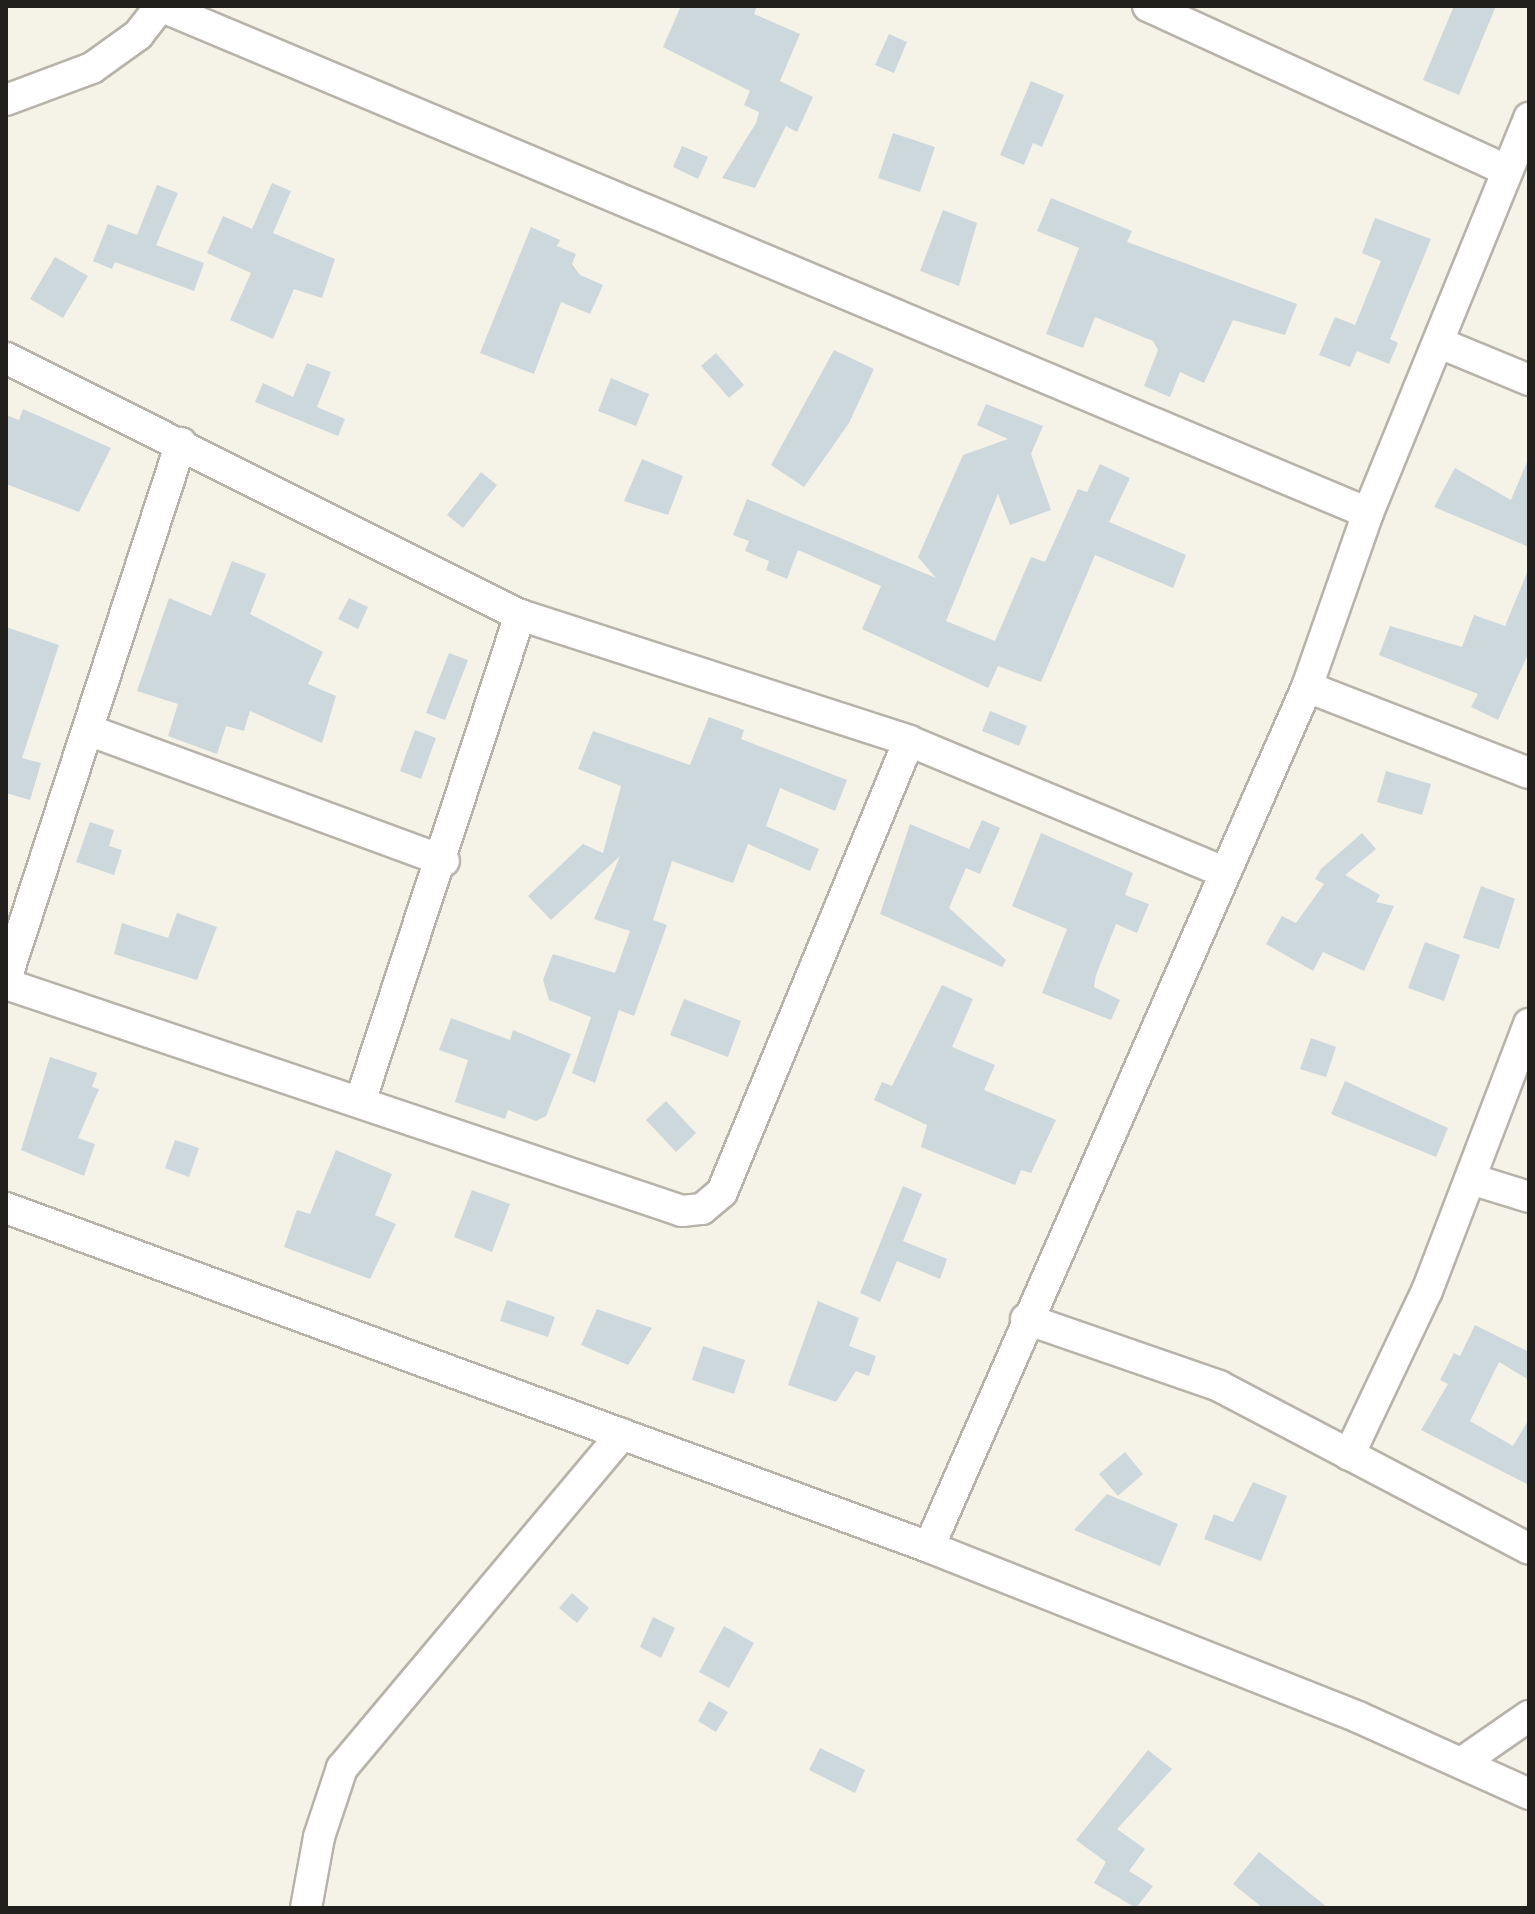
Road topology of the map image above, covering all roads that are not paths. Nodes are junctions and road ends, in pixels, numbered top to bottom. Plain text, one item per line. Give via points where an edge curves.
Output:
1 (161, 6) edge
2 (1148, 6) edge
3 (6, 100) edge
4 (1529, 118) edge
5 (1506, 170) junction
6 (1442, 344) junction
7 (6, 358) edge
8 (1529, 380) edge
9 (181, 443) junction
10 (1368, 513) junction
11 (520, 615) junction
12 (1307, 687) junction
13 (91, 731) junction
14 (909, 741) junction
15 (1529, 773) edge
16 (444, 861) junction
17 (1223, 872) junction
18 (6, 981) edge
19 (1529, 1024) edge
20 (360, 1102) junction
21 (1471, 1179) junction
22 (1529, 1197) edge
23 (6, 1208) edge
24 (1026, 1319) junction
25 (622, 1434) junction
26 (1349, 1455) junction
27 (929, 1547) junction
28 (1529, 1549) edge
29 (1529, 1716) edge
30 (1461, 1763) junction
31 (1529, 1794) edge
32 (306, 1908) edge

1 - 3 street via 138,35 92,68
1 - 10 street
2 - 5 street
4 - 5 street
5 - 6 street
6 - 8 street
6 - 10 street
7 - 9 street
9 - 11 street
9 - 13 street
10 - 12 street
11 - 14 street
11 - 16 street
12 - 15 street
12 - 17 street
13 - 16 street
13 - 18 street
14 - 17 street
14 - 20 street via 713,1204 682,1211
16 - 20 street
17 - 24 street
18 - 20 street
19 - 21 street
21 - 22 street
21 - 26 street
23 - 25 street
24 - 26 street via 1219,1386
24 - 27 street
25 - 27 street
25 - 32 street via 342,1768 319,1837
26 - 28 street
27 - 30 street
29 - 30 street
30 - 31 street

